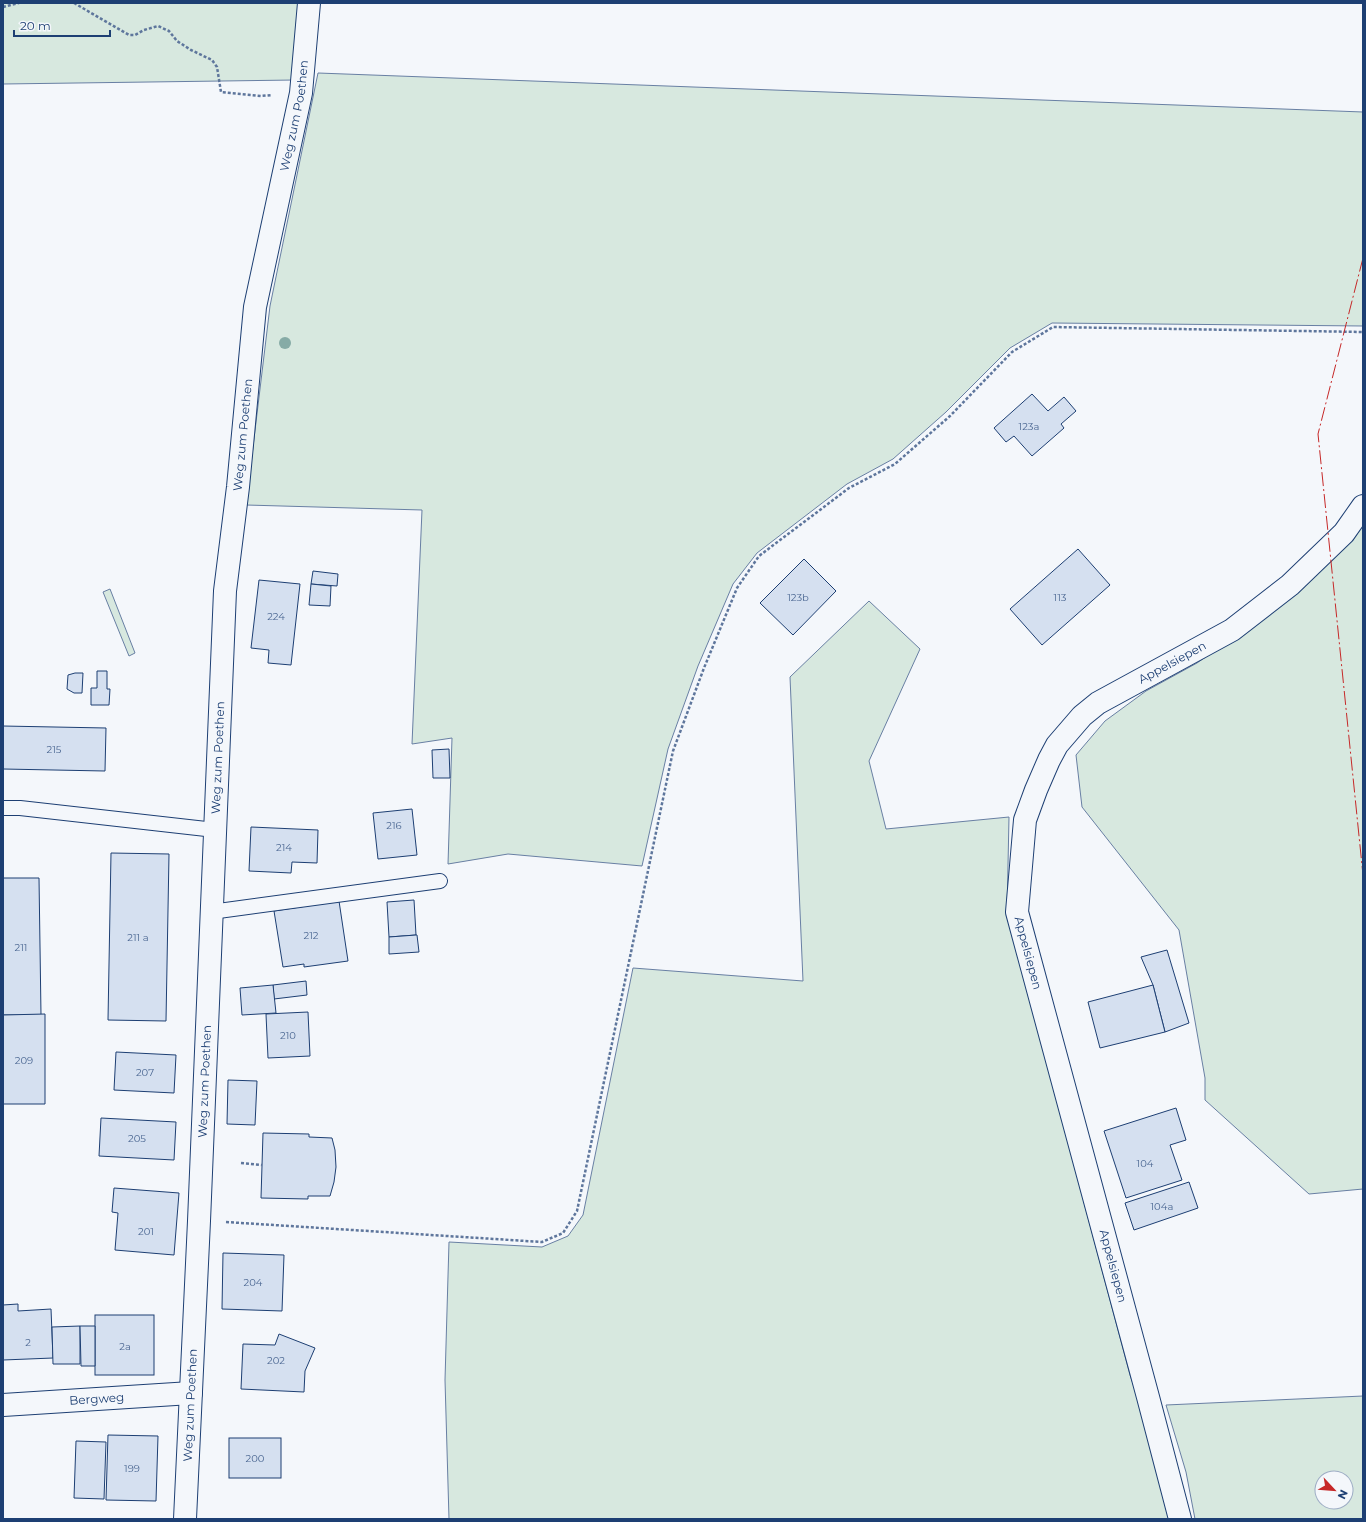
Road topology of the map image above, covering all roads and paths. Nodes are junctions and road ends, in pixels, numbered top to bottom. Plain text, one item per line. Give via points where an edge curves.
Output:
1 (19, 3) edge
2 (74, 3) edge
3 (309, 3) edge
4 (3, 7) edge
5 (301, 94) junction
6 (1363, 332) edge
7 (1363, 506) edge
8 (3, 808) edge
9 (215, 830) junction
10 (440, 881) dead end
11 (211, 912) junction
12 (241, 1163) dead end
13 (262, 1165) dead end
14 (199, 1221) junction
15 (190, 1393) junction
16 (3, 1405) edge
17 (185, 1519) edge
18 (1180, 1519) edge

1 - 4 path
2 - 5 path via 129,34 158,26 169,31 177,41 212,60 217,67 221,92 261,96
3 - 5 street, Weg zum Poethen
5 - 9 street, Weg zum Poethen via 255,307 238,487 225,591
6 - 14 path via 1054,327 1012,352 950,416 895,464 849,488 759,556 738,588 673,751 577,1211 563,1232 542,1242
7 - 18 street, Appelsiepen via 1344,533 1290,585 1232,630 1098,704 1082,716 1064,735 1049,760 1025,820 1017,912
8 - 9 lane
9 - 11 street, Weg zum Poethen
10 - 11 lane
11 - 14 street, Weg zum Poethen
12 - 13 path
14 - 15 street, Weg zum Poethen
15 - 16 street, Bergweg
15 - 17 street, Weg zum Poethen

